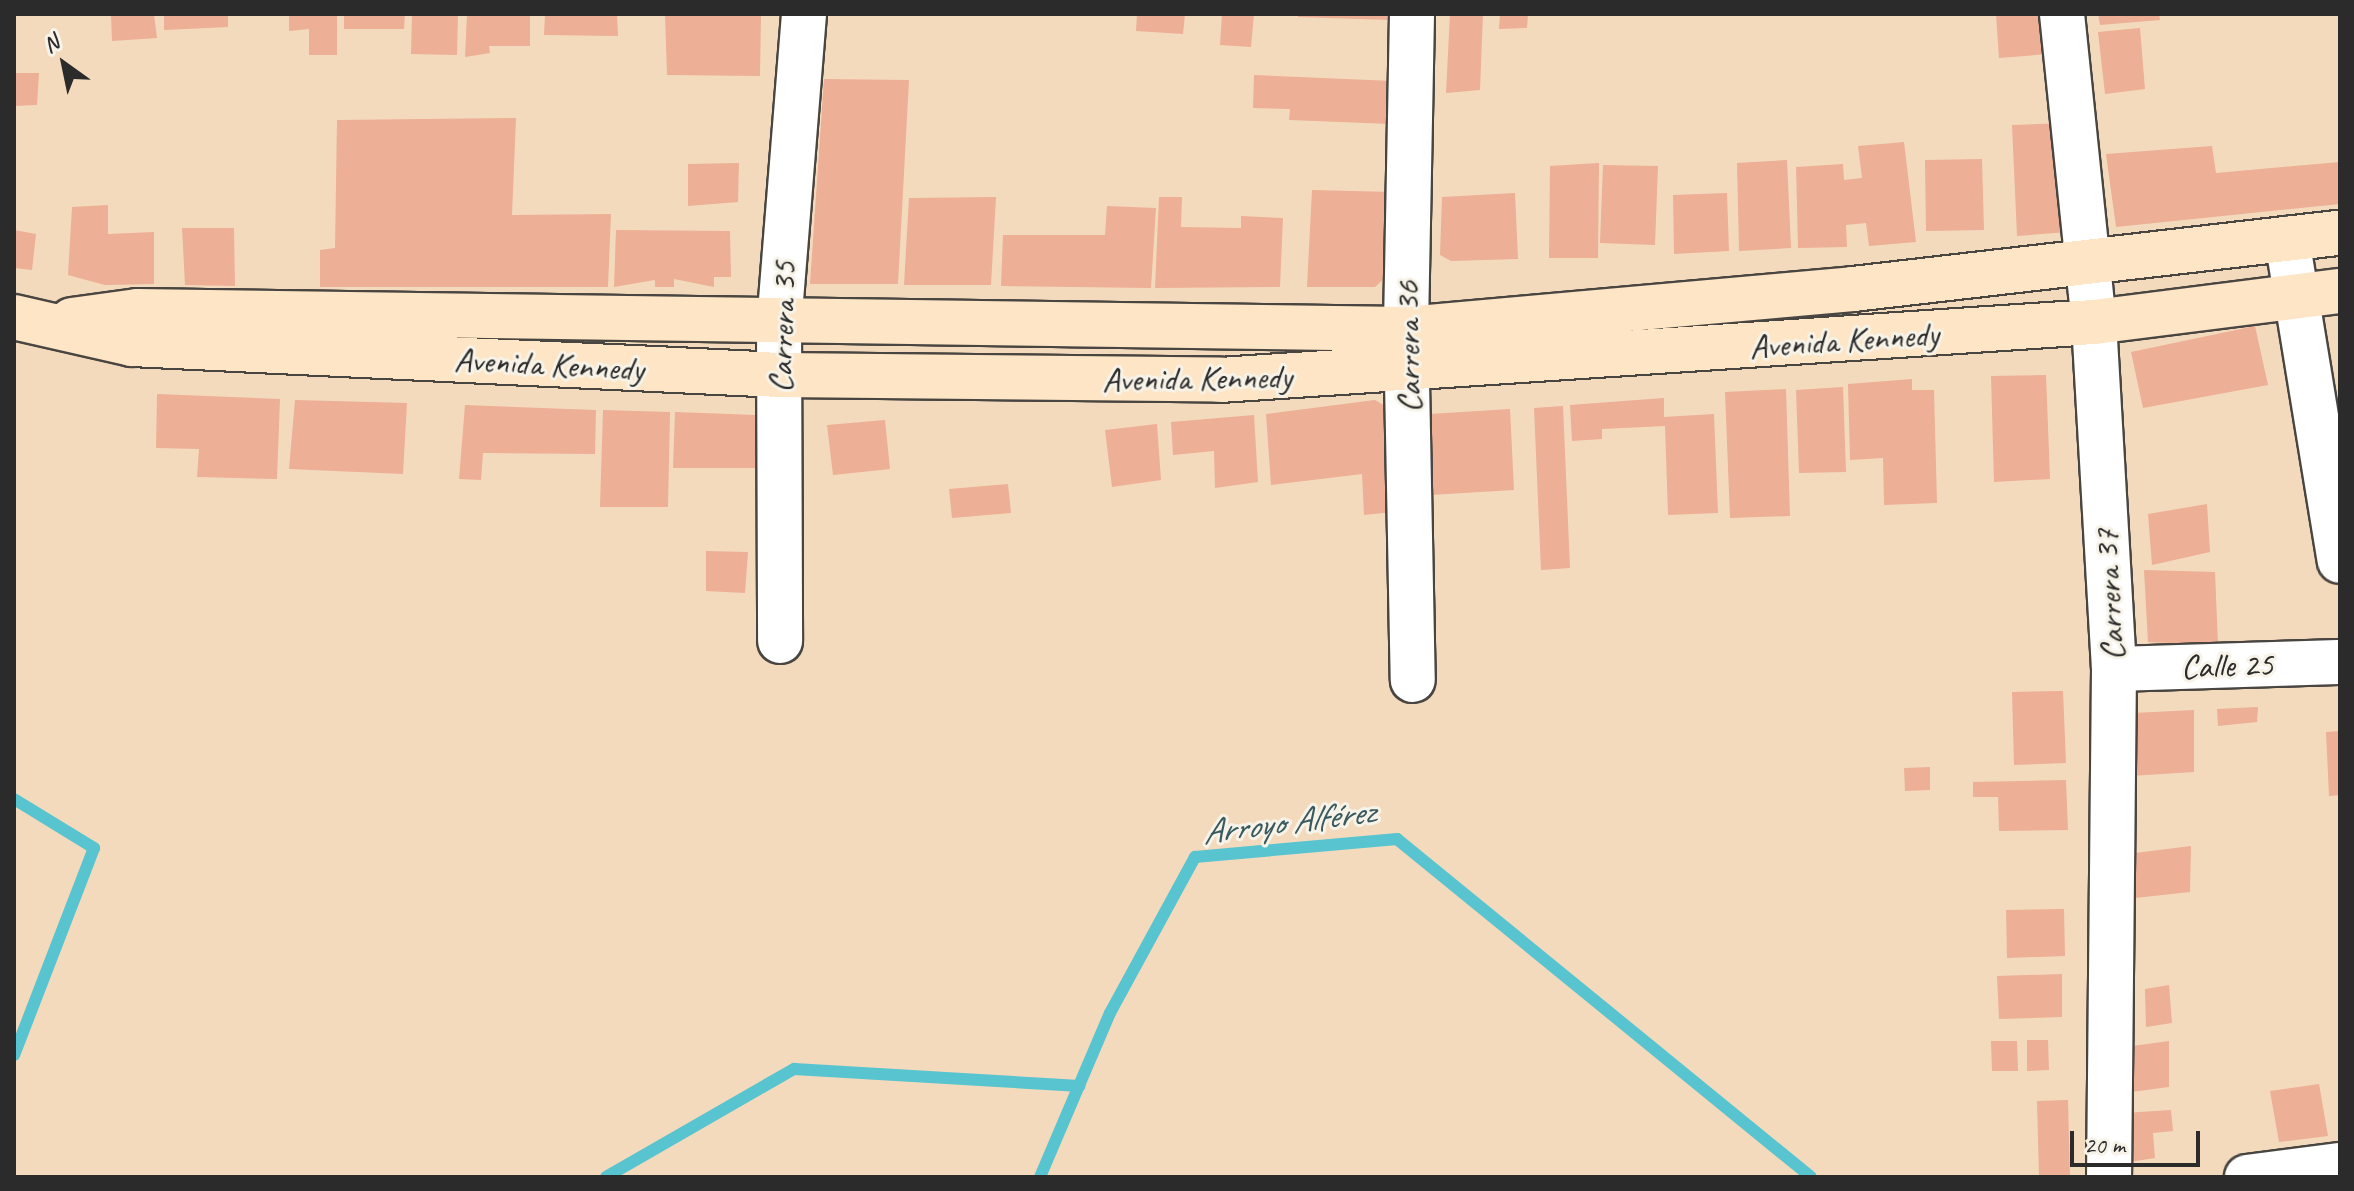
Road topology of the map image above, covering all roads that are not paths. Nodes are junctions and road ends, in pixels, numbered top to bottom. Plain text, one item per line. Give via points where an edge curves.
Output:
1 (804, 14) edge
2 (1412, 14) edge
3 (2062, 14) edge
4 (2340, 233) edge
5 (2287, 239) junction
6 (2088, 265) junction
7 (1853, 289) junction
8 (2340, 291) edge
9 (2295, 297) junction
10 (1636, 309) junction
11 (34, 320) edge
12 (2094, 322) junction
13 (779, 325) junction
14 (995, 326) junction
15 (1220, 327) junction
16 (1406, 329) junction
17 (1855, 339) junction
18 (502, 340) junction
19 (1638, 355) junction
20 (1408, 372) junction
21 (779, 375) junction
22 (996, 379) junction
23 (1220, 380) junction
24 (2340, 561) edge
25 (780, 641) dead end
26 (2340, 662) edge
27 (2114, 669) junction
28 (1413, 680) dead end
29 (2340, 1165) edge
30 (2109, 1177) edge
31 (2247, 1177) edge

1 - 13 street, Carrera 35
2 - 16 street, Carrera 36
3 - 6 street, Carrera 37
4 - 5 main road, Avenida Kennedy
5 - 6 main road, Avenida Kennedy
5 - 9 street
6 - 7 main road, Avenida Kennedy
6 - 12 street, Carrera 37
7 - 10 main road, Avenida Kennedy
7 - 17 main road
8 - 9 main road, Avenida Kennedy
9 - 12 main road, Avenida Kennedy
9 - 24 street
10 - 16 main road, Avenida Kennedy
10 - 19 main road
11 - 18 main road, Avenida Kennedy via 132,344
12 - 17 main road, Avenida Kennedy
12 - 27 street, Carrera 37
13 - 14 main road, Avenida Kennedy
13 - 18 main road, Avenida Kennedy
13 - 21 street, Carrera 35
14 - 15 main road, Avenida Kennedy
14 - 22 main road
15 - 16 main road, Avenida Kennedy
15 - 23 main road
16 - 20 street, Carrera 36
17 - 19 main road, Avenida Kennedy
18 - 21 main road, Avenida Kennedy
19 - 20 main road, Avenida Kennedy
20 - 23 main road, Avenida Kennedy
20 - 28 street, Carrera 36
21 - 22 main road, Avenida Kennedy
21 - 25 street, Carrera 35
22 - 23 main road, Avenida Kennedy
26 - 27 street, Calle 25
27 - 30 street, Carrera 37
29 - 31 street

